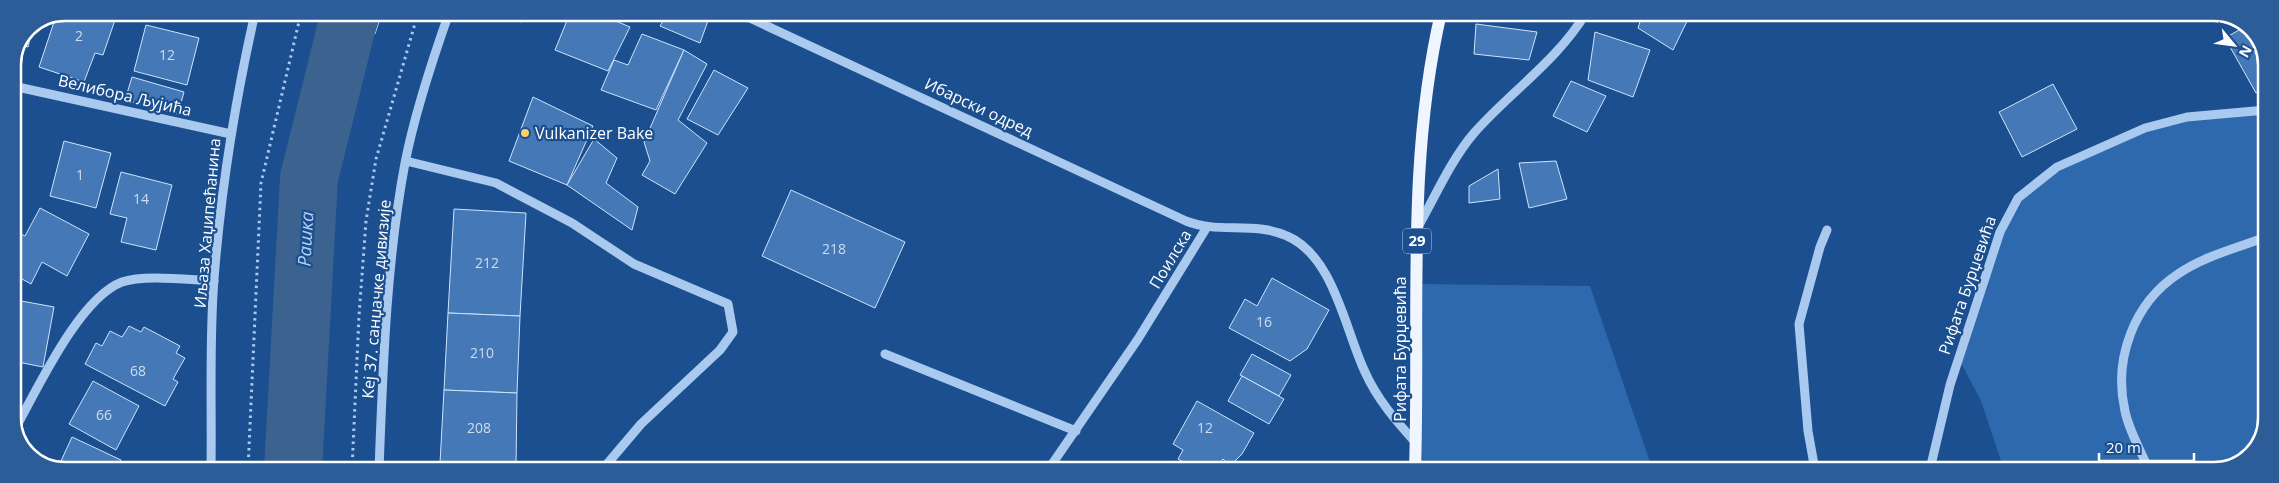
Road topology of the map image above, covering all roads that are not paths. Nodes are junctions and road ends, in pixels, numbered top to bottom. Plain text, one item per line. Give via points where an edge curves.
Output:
1 (253, 21) edge
2 (447, 21) edge
3 (756, 21) edge
4 (1439, 21) edge
5 (1581, 21) edge
6 (21, 88) edge
7 (2258, 111) edge
8 (231, 134) junction
9 (406, 161) junction
10 (1207, 227) junction
11 (1418, 227) junction
12 (1827, 230) dead end
13 (2258, 240) edge
14 (214, 281) junction
15 (885, 354) dead end
16 (21, 418) edge
17 (1076, 431) junction
18 (1416, 443) junction
19 (211, 462) edge
20 (379, 462) edge
21 (609, 462) edge
22 (1054, 462) edge
23 (1415, 462) edge
24 (1814, 462) edge
25 (1932, 462) edge
26 (2145, 462) edge

1 - 8 street, Иљаза Хаџипећанина
2 - 9 street, Кеј 37. санџачке дивизије
3 - 10 street, Ибарски одред via 1167,213
4 - 11 main road, Рифата Бурџевића / 29 via 1425,110
5 - 11 street, Рифата Бурџевића via 1548,62 1473,134
6 - 8 street, Велибора Љујића
7 - 25 street, Рифата Бурџевића via 2187,117 2145,128 2057,167 2018,198 2000,232 1986,274 1950,385
8 - 14 street, Иљаза Хаџипећанина
9 - 20 street, Кеј 37. санџачке дивизије via 391,260 383,347
9 - 21 street via 496,183 572,223 634,264 728,304 733,332 720,350 641,424
10 - 17 street, Поилска
10 - 18 street, Поилска via 1268,230 1288,236 1307,249 1324,271 1372,386 1395,420
11 - 18 main road, Рифата Бурџевића / 29
12 - 24 street via 1799,324
13 - 26 street via 2194,264 2178,274 2162,286 2137,318 2123,357 2122,394 2131,430
14 - 16 street via 144,279 124,281 108,288 62,346
14 - 19 street, Иљаза Хаџипећанина
15 - 17 street
17 - 22 street, Поилска
18 - 23 main road, Рифата Бурџевића / 29

